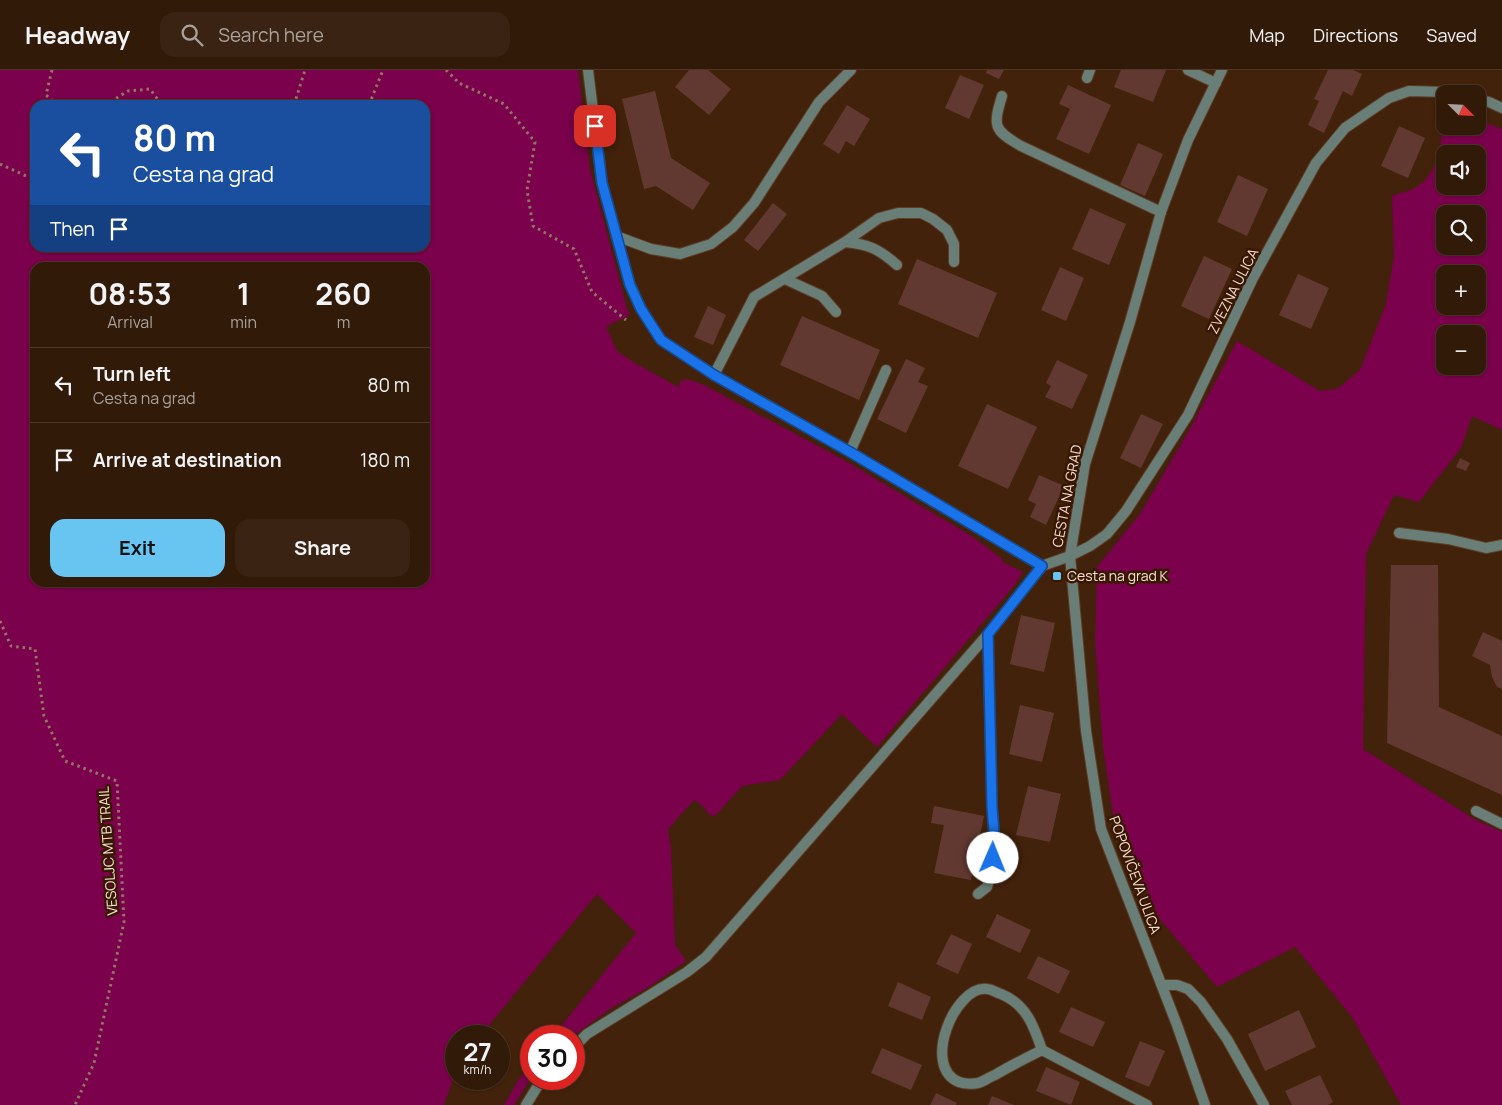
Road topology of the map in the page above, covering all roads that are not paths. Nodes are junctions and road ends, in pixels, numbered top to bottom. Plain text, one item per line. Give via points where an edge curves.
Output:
1 (588, 70) edge
2 (851, 70) edge
3 (1188, 70) edge
4 (1222, 70) edge
5 (1216, 83) junction
6 (1436, 92) edge
7 (1002, 96) dead end
8 (1486, 102) edge
9 (1502, 108) edge
10 (1161, 212) junction
11 (616, 236) junction
12 (845, 242) junction
13 (954, 262) dead end
14 (897, 265) dead end
15 (785, 279) junction
16 (836, 312) dead end
17 (886, 370) dead end
18 (714, 375) junction
19 (850, 452) junction
20 (1399, 533) dead end
21 (1502, 545) edge
22 (1070, 556) junction
23 (1042, 566) junction
24 (988, 634) junction
25 (1476, 811) dead end
26 (1502, 824) edge
27 (978, 894) dead end
28 (1162, 985) junction
29 (585, 1036) edge
30 (1042, 1050) junction
31 (535, 1090) edge
32 (526, 1105) edge
33 (1146, 1105) edge
34 (1205, 1105) edge
35 (1264, 1105) edge

1 - 11 street via 602,183
2 - 11 street via 819,102 754,203 733,227 711,244 680,254 651,249
3 - 5 street
4 - 5 street, CESTA NA GRAD
5 - 10 street, CESTA NA GRAD via 1188,140
6 - 22 street, ZVEZNA ULICA via 1409,91 1389,98 1345,128 1316,163 1253,278 1188,415 1126,511 1107,534
7 - 10 street via 996,124 1003,136
8 - 9 street
10 - 22 street, CESTA NA GRAD via 1085,464
11 - 18 street via 630,285 661,340
12 - 13 street via 879,218 898,213 921,213 947,230 954,244
12 - 14 street via 863,243
12 - 15 street
15 - 16 street via 822,296
15 - 18 street via 754,297
17 - 19 street
18 - 19 street
19 - 23 street
20 - 21 street via 1486,548
22 - 23 street, CESTA NA GRAD
22 - 28 street, POPOVIČEVA ULICA via 1086,730 1101,829
23 - 24 street
24 - 27 street via 995,845 992,872 987,886
24 - 29 street via 706,957
25 - 26 street
28 - 34 street, POPOVIČEVA ULICA
28 - 35 street via 1188,989 1201,1002 1227,1038
30 - 30 street via 1023,1009 1008,997 986,989 973,992 958,1005 946,1028 942,1047 944,1068 951,1078 964,1083 977,1083
30 - 33 street
31 - 32 street

